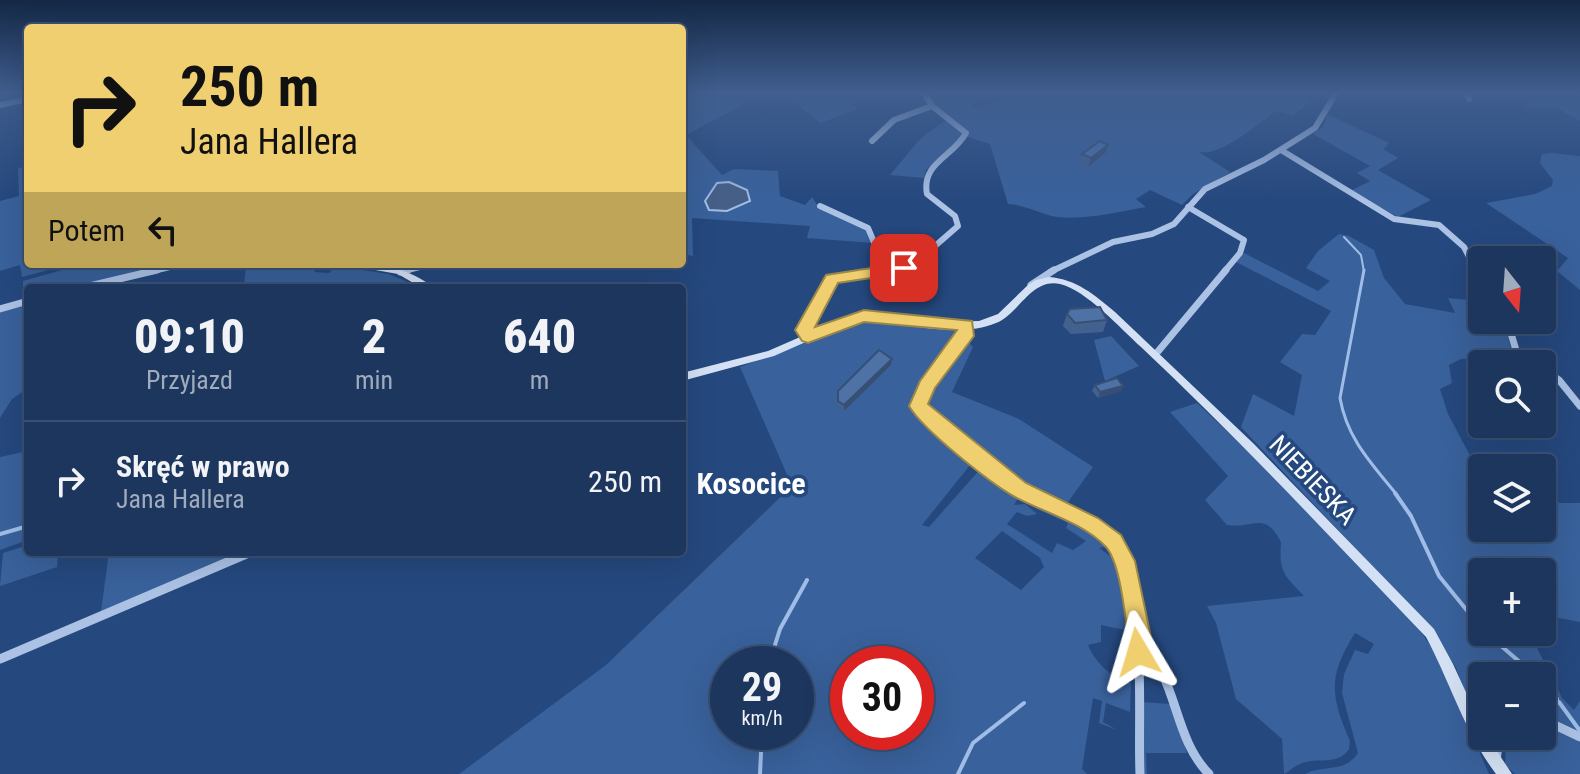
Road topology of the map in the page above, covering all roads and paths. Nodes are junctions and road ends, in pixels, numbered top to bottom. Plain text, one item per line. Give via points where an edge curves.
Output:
1 (884, 129) edge
2 (961, 129) edge
3 (1313, 129) edge
4 (872, 141) dead end
5 (1281, 150) junction
6 (820, 206) dead end
7 (1188, 207) junction
8 (1468, 255) edge
9 (1070, 265) junction
10 (165, 268) edge
11 (379, 268) edge
12 (416, 268) edge
13 (400, 272) junction
14 (872, 272) junction
15 (1064, 281) junction
16 (98, 284) edge
17 (422, 284) edge
18 (1031, 285) junction
19 (24, 302) edge
20 (0, 309) edge
21 (966, 325) junction
22 (808, 336) junction
23 (1155, 355) junction
24 (686, 376) edge
25 (1556, 378) edge
26 (1580, 406) edge
27 (242, 556) edge
28 (1140, 642) junction
29 (0, 659) edge
30 (1556, 726) edge
31 (1580, 737) edge
32 (1498, 750) edge
33 (1496, 764) junction
34 (1140, 774) edge
35 (1209, 774) edge
36 (1505, 774) edge

1 - 4 street
2 - 14 street via 966,133 962,141 930,167 924,180 927,194 955,216 958,226 920,263
3 - 5 street
5 - 7 street via 1213,183
5 - 8 street via 1394,219 1434,223
6 - 14 street via 868,228 876,247
7 - 9 street via 1164,229 1113,242
7 - 23 street via 1244,240 1240,253
9 - 15 street
9 - 18 street
10 - 16 street
11 - 13 street
12 - 13 street
13 - 17 street
14 - 22 street via 831,279 804,330
15 - 18 street
15 - 23 street, NIEBIESKA
18 - 21 street via 1001,317
19 - 20 street
21 - 22 street via 864,316
21 - 28 street via 965,336 927,385 919,406 1019,489 1114,541 1124,561
22 - 24 street via 771,354
23 - 33 street, NIEBIESKA via 1430,633
25 - 26 street
27 - 29 street
28 - 34 street
28 - 35 street via 1170,684 1183,738
30 - 31 street
32 - 33 street
33 - 36 street, NIEBIESKA

